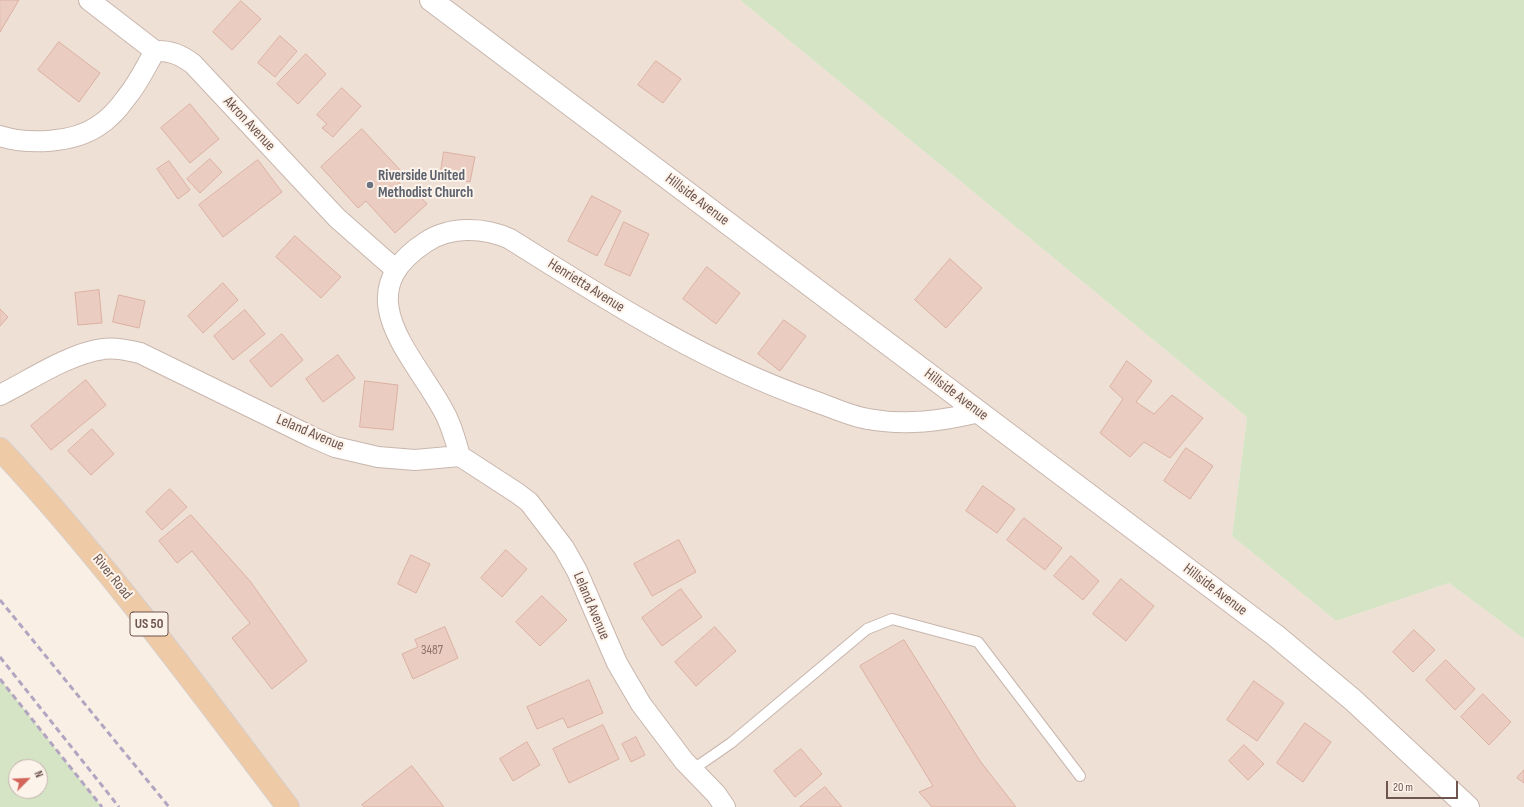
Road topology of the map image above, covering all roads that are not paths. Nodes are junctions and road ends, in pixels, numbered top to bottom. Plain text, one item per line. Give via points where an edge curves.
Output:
1 (89, 0) edge
2 (431, 0) edge
3 (155, 51) junction
4 (0, 136) edge
5 (395, 269) junction
6 (0, 395) edge
7 (979, 412) junction
8 (0, 449) edge
9 (460, 456) junction
10 (692, 770) junction
11 (1080, 776) dead end
12 (288, 807) edge
13 (725, 807) edge
14 (1468, 807) edge

1 - 3 street
2 - 7 street, Hillside Avenue
3 - 4 street via 127,98 97,127 66,138 43,142
3 - 5 street, Akron Avenue via 179,54 192,64 337,218
5 - 7 street, Henrietta Avenue via 411,252 430,239 453,231 476,230 500,234 671,337 741,372 793,393 867,419 912,423 946,420
5 - 9 street, Henrietta Avenue via 388,287 387,306 391,324 443,409
6 - 9 street, Leland Avenue via 78,355 104,348 122,349 140,353 312,438 336,447 378,457 415,460
7 - 14 street, Hillside Avenue via 1275,635 1353,700
8 - 12 main road, River Road / US 50 via 113,578
9 - 10 street, Leland Avenue via 529,502 564,548 577,571 616,664 641,704
10 - 11 lane via 731,743 867,629 892,618 978,642
10 - 13 street, Leland Avenue

